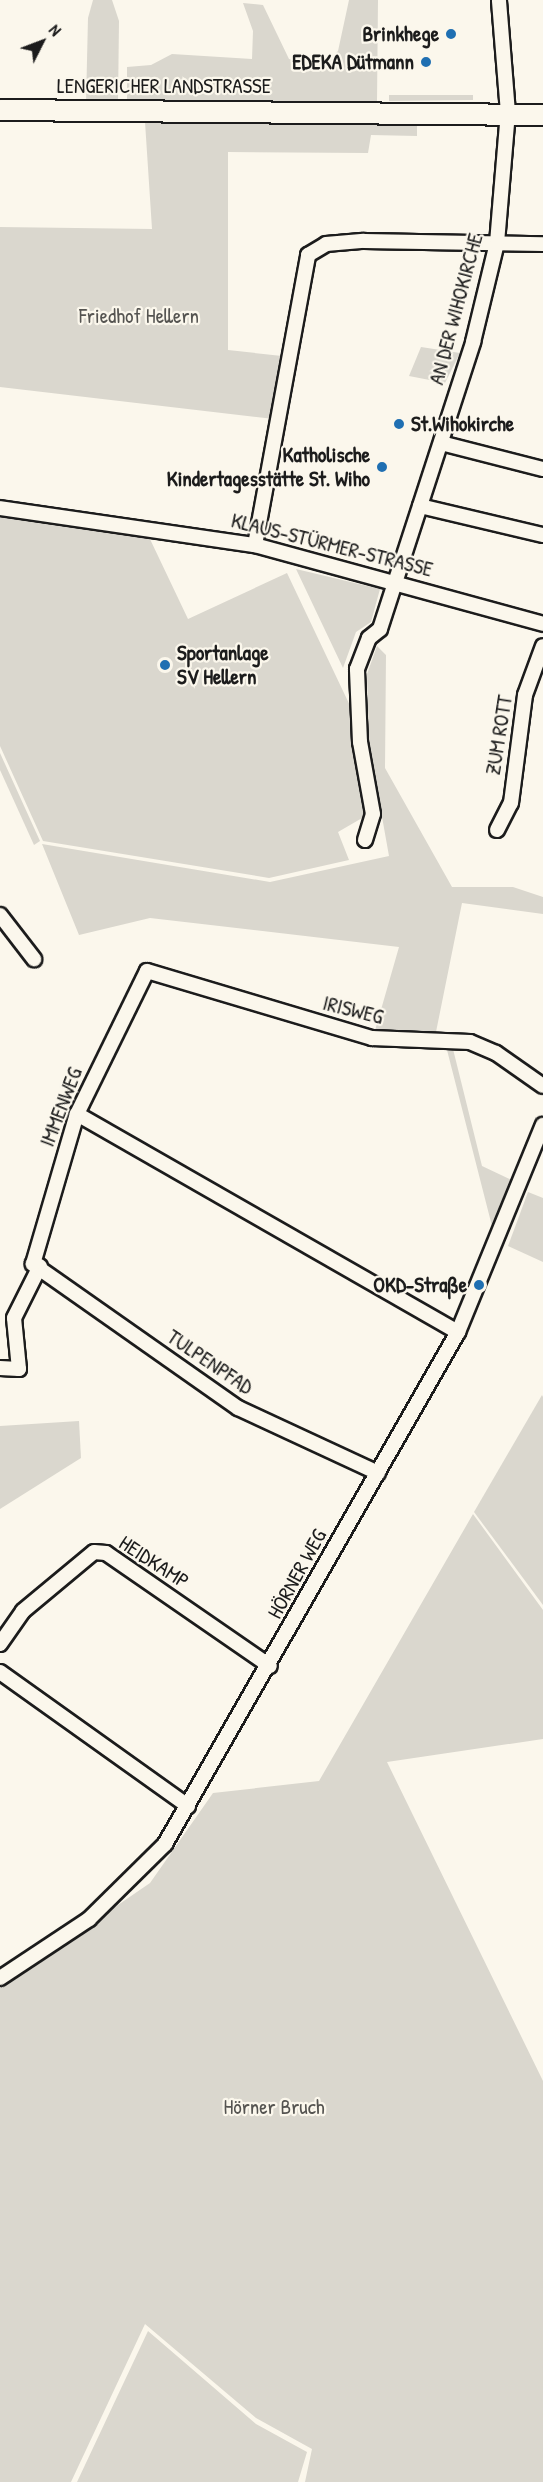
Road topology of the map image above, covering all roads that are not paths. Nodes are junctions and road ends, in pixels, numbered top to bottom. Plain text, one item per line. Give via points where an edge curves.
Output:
1 (499, 0) edge
2 (0, 110) edge
3 (508, 113) junction
4 (543, 115) edge
5 (497, 243) junction
6 (543, 244) edge
7 (441, 443) junction
8 (543, 469) edge
9 (420, 506) junction
10 (0, 508) edge
11 (543, 535) edge
12 (255, 544) junction
13 (394, 579) junction
14 (543, 624) edge
15 (543, 646) edge
16 (497, 830) dead end
17 (365, 840) dead end
18 (0, 915) edge
19 (34, 959) dead end
20 (147, 971) joint
21 (543, 1086) edge
22 (77, 1114) junction
23 (543, 1125) edge
24 (36, 1265) junction
25 (0, 1315) edge
26 (14, 1318) junction
27 (458, 1332) junction
28 (0, 1368) edge
29 (378, 1473) junction
30 (0, 1644) edge
31 (270, 1666) junction
32 (0, 1672) edge
33 (188, 1806) junction
34 (0, 1978) edge

1 - 3 street, AN DER WIHOKIRCHE
2 - 3 main road, LENGERICHER LANDSTRASSE
3 - 4 main road, LENGERICHER LANDSTRASSE
3 - 5 street, AN DER WIHOKIRCHE
5 - 6 street
5 - 7 street, AN DER WIHOKIRCHE
5 - 12 street via 364,241 326,244 308,255
7 - 8 street
7 - 9 street, AN DER WIHOKIRCHE
9 - 11 street
9 - 13 street, AN DER WIHOKIRCHE
10 - 12 street, KLAUS-STÜRMER-STRASSE
12 - 13 street, KLAUS-STÜRMER-STRASSE
13 - 14 street, KLAUS-STÜRMER-STRASSE
13 - 17 street, AN DER WIHOKIRCHE via 380,628 369,638 357,669 360,742 374,814
15 - 16 street, ZUM ROTT via 525,695 511,802
18 - 19 street
20 - 21 street, IRISWEG via 372,1038 470,1042 496,1053
20 - 22 street, IMMENWEG
22 - 24 street, IMMENWEG
22 - 27 street
23 - 27 street, HÖRNER WEG
24 - 26 street, IMMENWEG
24 - 29 street, TULPENPFAD via 238,1408
25 - 26 street
26 - 28 street via 20,1369
27 - 29 street, HÖRNER WEG
29 - 31 street, HÖRNER WEG
30 - 31 street, HEIDKAMP via 24,1611 94,1552 106,1553
31 - 33 street, HÖRNER WEG
32 - 33 street
33 - 34 street, HÖRNER WEG via 164,1846 98,1911

